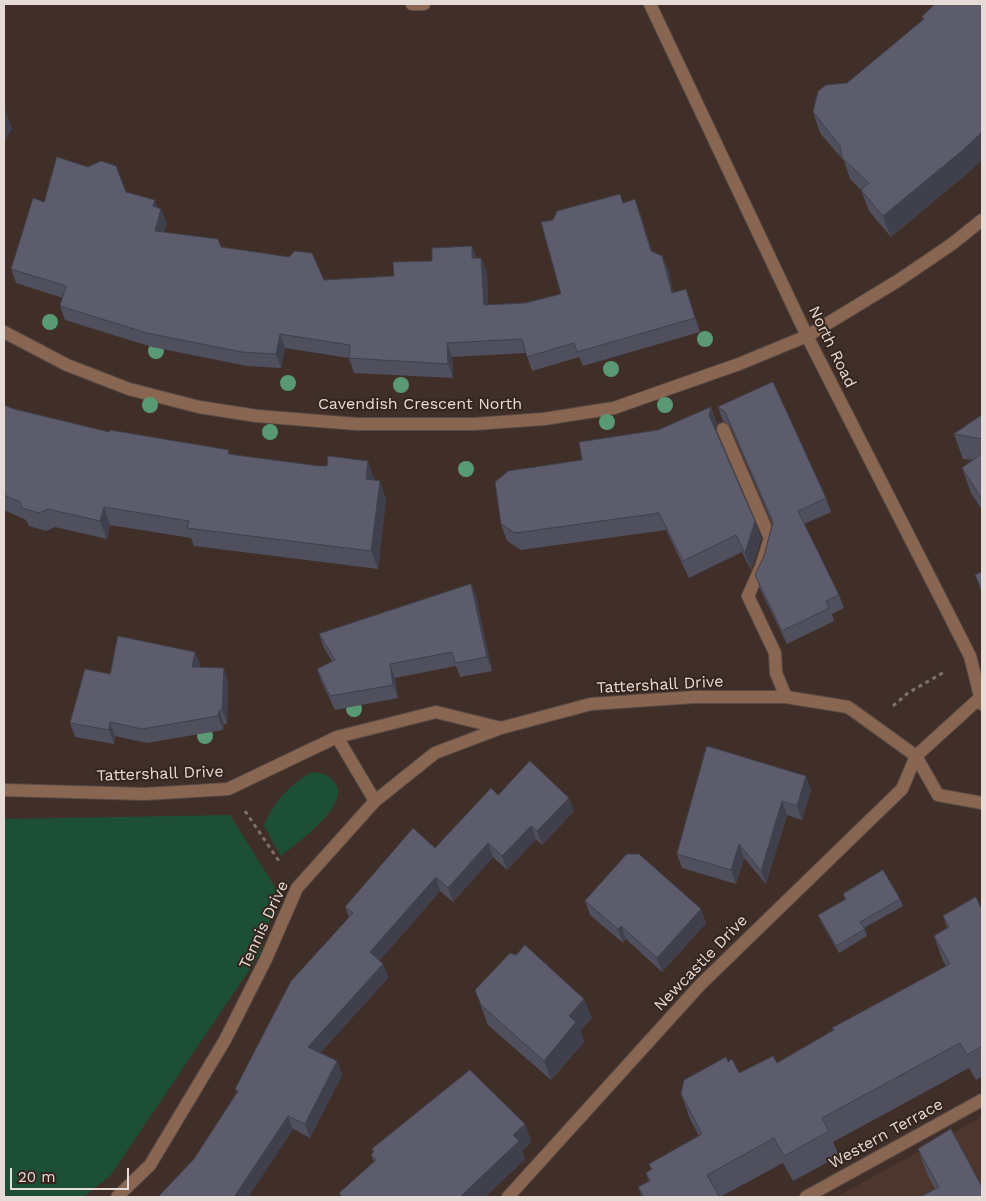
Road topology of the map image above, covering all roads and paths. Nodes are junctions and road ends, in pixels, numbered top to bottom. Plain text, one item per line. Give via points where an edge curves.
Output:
1 (412, 4) edge
2 (424, 4) edge
3 (650, 4) edge
4 (982, 220) edge
5 (4, 332) edge
6 (807, 336) junction
7 (723, 429) edge
8 (934, 677) dead end
9 (908, 693) dead end
10 (786, 697) junction
11 (981, 700) edge
12 (501, 728) junction
13 (337, 737) junction
14 (916, 756) junction
15 (228, 789) junction
16 (4, 790) edge
17 (375, 801) junction
18 (982, 803) edge
19 (297, 888) junction
20 (982, 1100) edge
21 (117, 1197) edge
22 (508, 1197) edge
23 (806, 1197) edge

1 - 2 street
3 - 6 street, North Road
4 - 6 street, Cavendish Crescent North via 899,280
5 - 6 street, Cavendish Crescent North via 67,365 129,389 199,407 257,416 377,424 544,420 614,408 730,368
6 - 11 street, North Road via 970,656
7 - 10 street via 770,538 748,596 774,653 776,673
8 - 9 path
10 - 12 street, Tattershall Drive via 694,697 591,704
10 - 14 street, Tattershall Drive via 848,707
11 - 14 street
12 - 13 street, Tattershall Drive via 436,712
12 - 17 street, Tennis Drive via 435,753
13 - 15 street, Tattershall Drive
13 - 17 street
14 - 18 street, Tattershall Drive via 938,795
14 - 22 street, Newcastle Drive via 902,789 700,985
15 - 16 street, Tattershall Drive via 146,794
15 - 19 path
17 - 19 street, Tennis Drive
19 - 21 street, Tennis Drive via 266,959 224,1040 150,1165
20 - 23 street, Western Terrace

